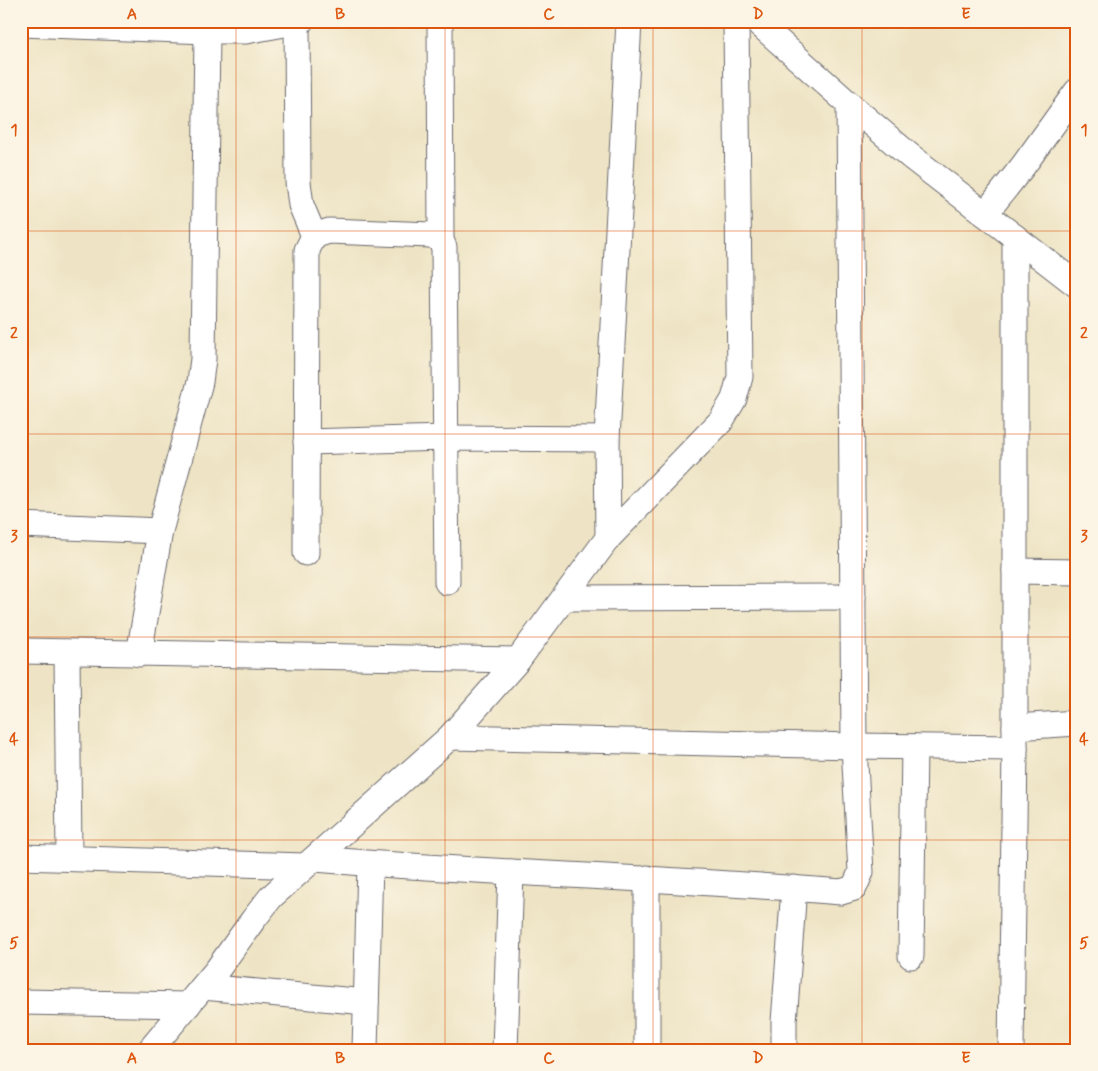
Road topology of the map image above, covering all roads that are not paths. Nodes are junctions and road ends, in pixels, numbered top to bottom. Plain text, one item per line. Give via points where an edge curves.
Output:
1 (440, 21) edge
2 (629, 21) edge
3 (736, 21) edge
4 (756, 21) edge
5 (299, 22) edge
6 (21, 24) edge
7 (246, 26) edge
8 (207, 31) junction
9 (1077, 91) edge
10 (849, 104) junction
11 (985, 214) junction
12 (314, 236) junction
13 (1015, 237) junction
14 (441, 241) junction
15 (1077, 284) edge
16 (445, 438) junction
17 (606, 439) junction
18 (306, 442) junction
19 (21, 525) edge
20 (160, 531) junction
21 (608, 538) junction
22 (306, 553) dead end
23 (1015, 570) junction
24 (1077, 572) edge
25 (447, 582) dead end
26 (853, 597) junction
27 (566, 598) junction
28 (21, 651) edge
29 (67, 652) junction
30 (139, 654) junction
31 (518, 660) junction
32 (1077, 723) edge
33 (450, 737) junction
34 (1015, 738) junction
35 (854, 746) junction
36 (914, 747) junction
37 (21, 857) edge
38 (69, 858) junction
39 (310, 862) junction
40 (370, 864) junction
41 (511, 872) junction
42 (647, 878) junction
43 (794, 888) junction
44 (911, 956) dead end
45 (196, 996) junction
46 (21, 1002) edge
47 (366, 1002) junction
48 (150, 1050) edge
49 (365, 1050) edge
50 (504, 1050) edge
51 (647, 1050) edge
52 (784, 1050) edge
53 (1011, 1050) edge

1 - 14 street
2 - 17 street
3 - 21 street via 740,377 734,399 722,421
4 - 10 street
5 - 7 street
5 - 12 street via 298,182 301,205
6 - 8 street
7 - 8 street
8 - 20 street via 203,359 200,382
9 - 11 street
10 - 11 street
10 - 26 street
11 - 13 street
12 - 14 street via 329,231 431,235
12 - 18 street via 307,250
13 - 15 street
13 - 23 street
14 - 16 street via 444,247
16 - 17 street
16 - 18 street
16 - 25 street
17 - 21 street
18 - 22 street
19 - 20 street
20 - 30 street
21 - 27 street
23 - 24 street
23 - 34 street
26 - 27 street
26 - 35 street
27 - 31 street
28 - 29 street
29 - 30 street
29 - 38 street
30 - 31 street
31 - 33 street
32 - 34 street
33 - 35 street
33 - 39 street
34 - 36 street
34 - 53 street
35 - 36 street
35 - 43 street via 860,872 854,888 841,892
36 - 44 street
37 - 38 street
38 - 39 street
39 - 40 street
39 - 45 street via 271,897
40 - 41 street
40 - 47 street
41 - 42 street
41 - 50 street
42 - 43 street
42 - 51 street
43 - 52 street
45 - 46 street
45 - 47 street
45 - 48 street
47 - 49 street

